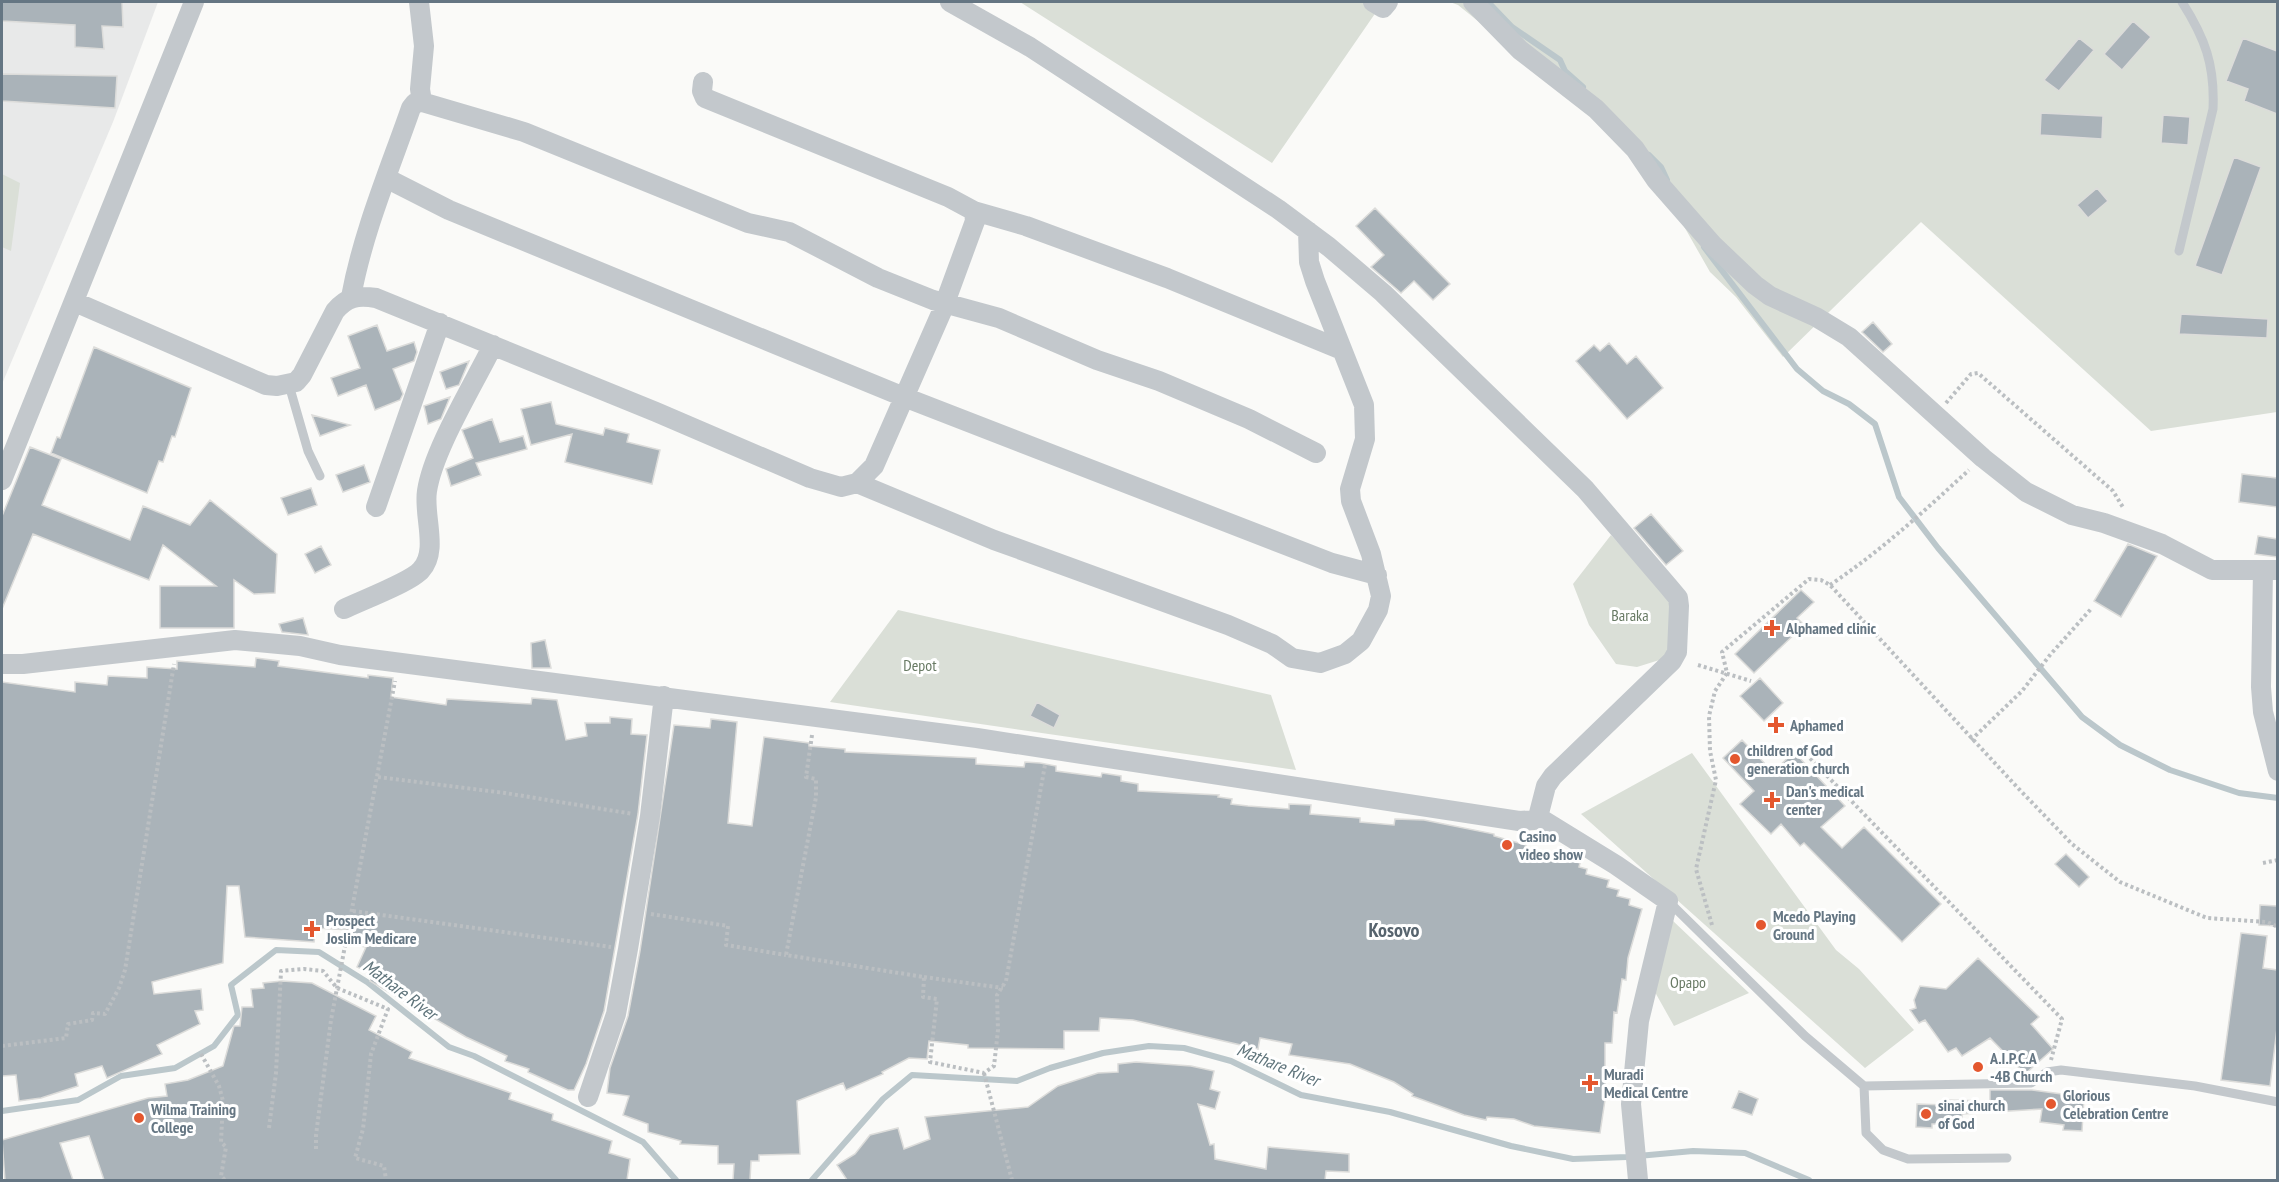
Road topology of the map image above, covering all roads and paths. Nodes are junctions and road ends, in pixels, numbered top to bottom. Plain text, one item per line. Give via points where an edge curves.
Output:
1 (194, 2) edge
2 (419, 2) edge
3 (950, 2) edge
4 (1373, 2) edge
5 (1388, 2) edge
6 (1473, 2) edge
7 (2182, 2) edge
8 (703, 82) dead end
9 (422, 102) junction
10 (387, 178) junction
11 (974, 211) junction
12 (1308, 231) junction
13 (2179, 251) dead end
14 (351, 297) junction
15 (75, 302) junction
16 (945, 302) junction
17 (440, 323) junction
18 (493, 345) junction
19 (1342, 350) junction
20 (289, 386) junction
21 (904, 397) junction
22 (1936, 415) junction
23 (1316, 453) dead end
24 (1983, 458) junction
25 (320, 476) dead end
26 (2, 480) edge
27 (857, 483) junction
28 (376, 507) dead end
29 (2138, 534) junction
30 (2270, 570) edge
31 (1377, 575) junction
32 (1830, 585) junction
33 (344, 609) dead end
34 (2091, 609) dead end
35 (177, 648) junction
36 (398, 662) junction
37 (2, 664) edge
38 (1698, 665) dead end
39 (1727, 674) junction
40 (1751, 681) dead end
41 (664, 696) junction
42 (824, 717) junction
43 (1971, 740) junction
44 (1048, 749) junction
45 (1806, 754) dead end
46 (2277, 771) edge
47 (378, 777) junction
48 (650, 816) junction
49 (1538, 818) junction
50 (2277, 860) edge
51 (2263, 863) dead end
52 (1668, 901) junction
53 (353, 911) junction
54 (635, 912) junction
55 (2277, 927) edge
56 (628, 949) junction
57 (1720, 952) junction
58 (786, 955) junction
59 (924, 977) junction
60 (337, 988) junction
61 (1004, 988) junction
62 (2, 1046) edge
63 (201, 1054) dead end
64 (2047, 1071) junction
65 (984, 1072) junction
66 (1864, 1086) junction
67 (588, 1097) dead end
68 (2277, 1102) edge
69 (269, 1128) dead end
70 (316, 1149) dead end
71 (2007, 1158) dead end
72 (225, 1180) edge
73 (386, 1180) edge
74 (1012, 1180) edge
75 (1637, 1180) edge

1 - 15 street
2 - 9 street via 424,46
3 - 12 street via 1030,47
4 - 5 street via 1383,8
6 - 22 street via 1520,51 1596,109 1635,149 1656,180 1713,245 1755,285 1849,337
7 - 13 lane via 2204,40 2214,91
8 - 11 street via 705,98
9 - 10 street via 411,108
9 - 16 street via 524,132 748,223 789,232 878,278
10 - 14 street via 358,258
10 - 21 street via 448,210
11 - 16 street via 975,221
11 - 19 street via 1167,278
12 - 19 street via 1312,272
12 - 49 street via 1391,301 1585,489 1678,598 1678,638 1672,661 1553,776 1546,786
14 - 17 street via 376,298
14 - 20 street via 335,311 302,375
15 - 20 street via 266,385
15 - 26 street
16 - 21 street
16 - 23 street via 999,318 1097,360 1159,381
17 - 18 street
17 - 28 street
18 - 27 street via 810,478 841,487
18 - 33 street via 430,475 425,510 429,560 420,572
19 - 31 street via 1366,420 1364,445 1350,489 1352,510
20 - 25 lane via 308,451
21 - 27 street via 874,466
21 - 31 street via 1332,563
22 - 24 street
22 - 29 path via 1971,374 1978,373 2114,491
24 - 29 street via 2026,492 2072,515
24 - 32 path via 1904,529
27 - 31 street via 994,540 1228,625 1300,660 1332,660 1361,641 1378,610 1381,596
29 - 30 street via 2212,570
30 - 46 street via 2262,704
32 - 39 path via 1809,579 1722,652
32 - 43 path
34 - 43 path via 2022,691
35 - 36 street via 235,640
35 - 37 street
35 - 62 path via 119,988 105,1014 93,1013 92,1020 68,1024 66,1038
36 - 41 street
36 - 47 path
38 - 39 path
39 - 40 path
39 - 57 path via 1715,691 1709,716 1716,780 1696,869
41 - 42 street via 755,711
41 - 48 street
42 - 44 street
42 - 58 path via 811,737 806,777 816,779 816,797
43 - 55 path via 2072,844 2120,882 2207,918 2267,922
44 - 49 street via 1519,821
44 - 61 path
45 - 64 path via 2062,1019
47 - 48 path
47 - 53 path
48 - 54 street
49 - 52 street
50 - 51 path
52 - 57 lane
52 - 75 street via 1639,1021 1631,1104
53 - 56 path
53 - 60 path
54 - 56 street
54 - 58 path via 728,926 726,945
56 - 67 street via 616,1014
57 - 66 lane via 1805,1036
58 - 59 path
59 - 61 path
59 - 65 path via 923,997 937,999 930,1062
60 - 69 path via 323,971 281,971
60 - 70 path
60 - 73 path via 388,1009 371,1054 363,1129 355,1158 384,1166
61 - 65 path via 997,995 993,1066
63 - 72 path via 223,1101 221,1142 226,1147 221,1176
64 - 66 lane via 2031,1083
64 - 68 lane via 2195,1086
65 - 74 path
66 - 71 lane via 1866,1132 1883,1150 1908,1159

